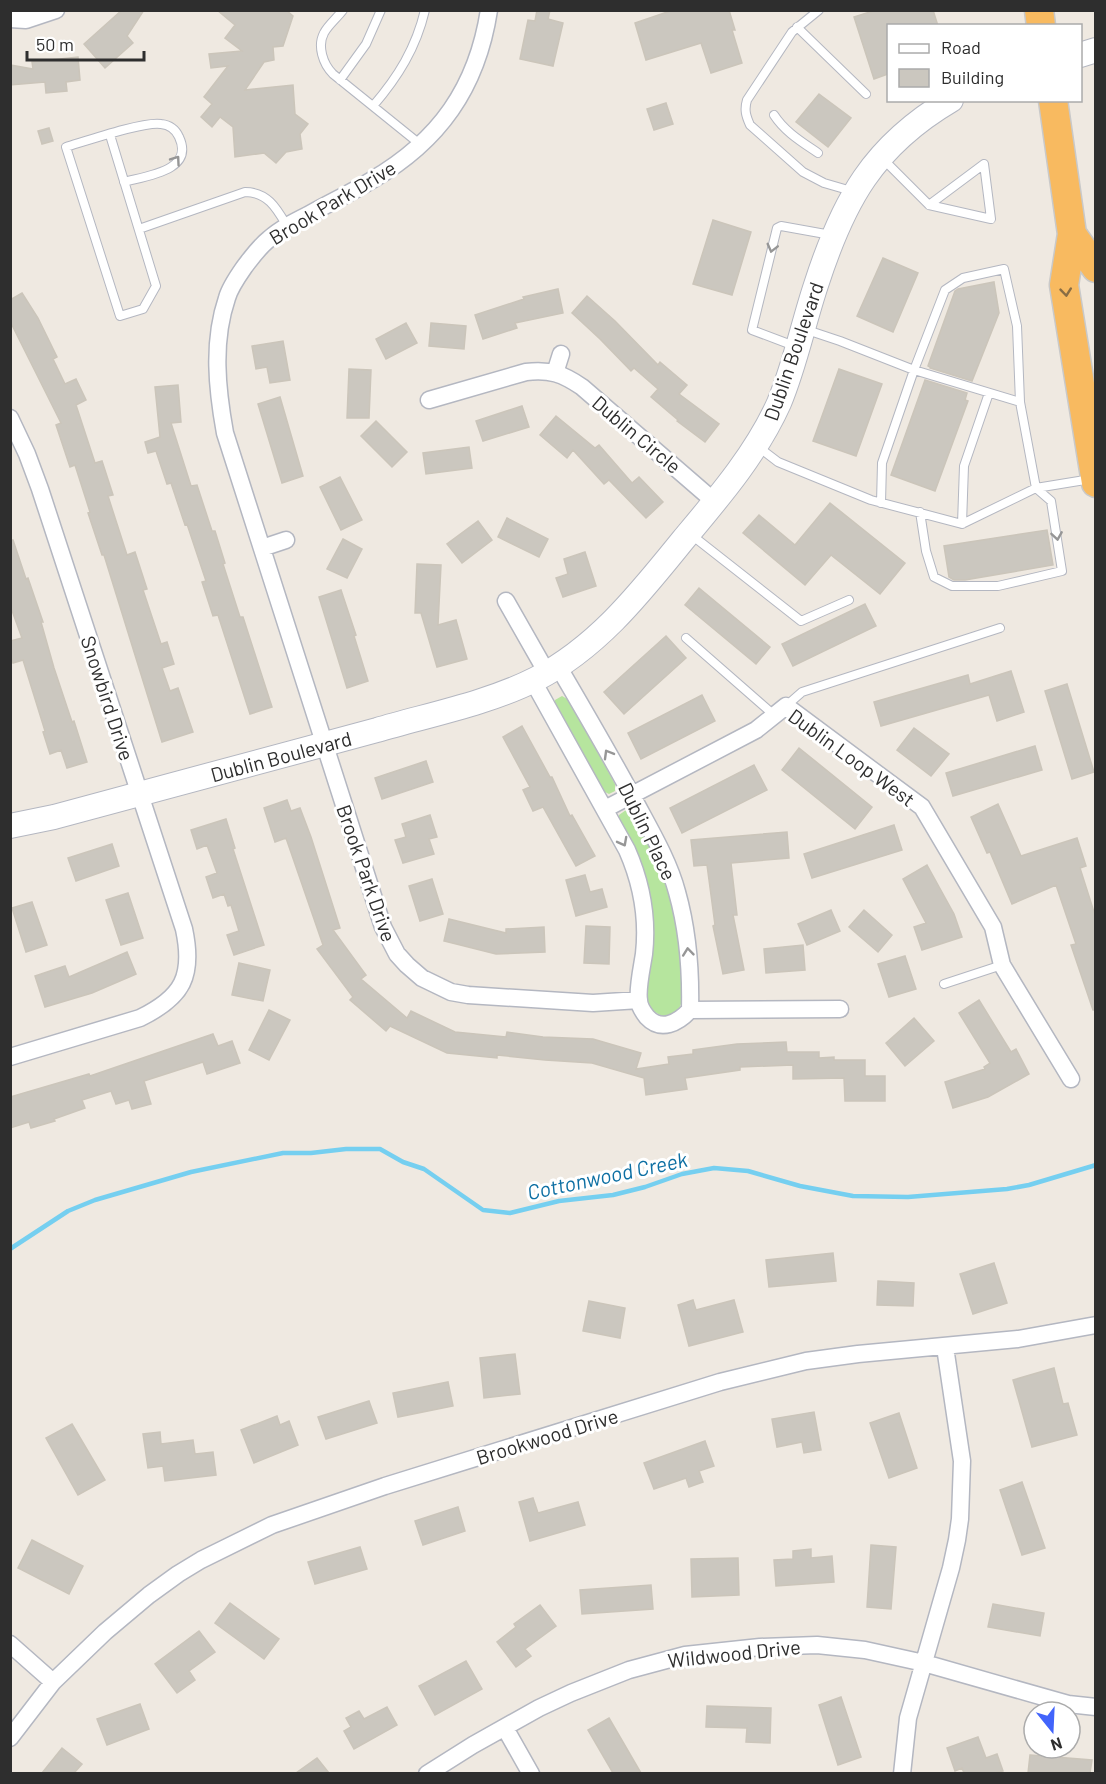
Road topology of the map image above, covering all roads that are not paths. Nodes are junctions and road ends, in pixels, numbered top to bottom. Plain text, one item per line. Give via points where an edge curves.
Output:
1 (56, 10) edge
2 (343, 10) edge
3 (381, 10) edge
4 (425, 10) edge
5 (489, 10) edge
6 (819, 10) edge
7 (10, 19) edge
8 (797, 27) junction
9 (340, 80) junction
10 (866, 94) dead end
11 (948, 102) edge
12 (1053, 102) edge
13 (373, 106) junction
14 (774, 115) dead end
15 (110, 135) junction
16 (421, 145) junction
17 (818, 153) dead end
18 (880, 157) junction
19 (124, 183) junction
20 (856, 192) junction
21 (929, 205) junction
22 (287, 226) junction
23 (139, 229) junction
24 (1072, 234) junction
25 (834, 236) junction
26 (1095, 268) edge
27 (801, 338) junction
28 (561, 354) dead end
29 (914, 369) junction
30 (555, 373) junction
31 (989, 393) junction
32 (429, 400) dead end
33 (1020, 402) junction
34 (10, 418) edge
35 (757, 445) junction
36 (1095, 478) edge
37 (1095, 483) edge
38 (1036, 488) junction
39 (715, 501) junction
40 (881, 502) junction
41 (920, 513) junction
42 (962, 524) junction
43 (689, 533) junction
44 (286, 540) dead end
45 (262, 548) junction
46 (849, 600) dead end
47 (506, 601) dead end
48 (1000, 628) dead end
49 (686, 638) dead end
50 (546, 673) junction
51 (780, 711) junction
52 (324, 744) junction
53 (140, 794) junction
54 (632, 795) junction
55 (605, 809) junction
56 (10, 826) edge
57 (1002, 965) junction
58 (944, 984) dead end
59 (639, 1000) junction
60 (840, 1009) dead end
61 (690, 1010) junction
62 (10, 1057) edge
63 (1071, 1079) dead end
64 (1095, 1325) edge
65 (945, 1347) junction
66 (10, 1644) edge
67 (924, 1664) junction
68 (53, 1682) junction
69 (1095, 1707) edge
70 (506, 1728) junction
71 (10, 1738) edge
72 (427, 1773) edge
73 (531, 1773) edge
74 (902, 1773) edge

1 - 7 street via 26,20
2 - 9 lane via 322,40 324,62
3 - 9 lane via 371,34
4 - 13 lane via 406,61
5 - 16 street, Brook Park Drive via 471,76 449,113
6 - 8 lane
8 - 10 lane
8 - 20 lane via 747,100 746,117 750,126 803,172
9 - 13 lane
11 - 18 main road, Dublin Boulevard via 906,131
12 - 24 highway
13 - 16 lane
14 - 17 lane via 793,136
15 - 19 lane
19 -> 15 lane via 172,168 182,154 182,144 175,130 160,123
15 - 23 lane via 66,147 120,316 143,309 156,286
16 - 22 street, Brook Park Drive via 371,181
18 - 20 main road, Dublin Boulevard
18 - 21 lane
19 - 23 lane
20 - 25 main road, Dublin Boulevard
21 - 21 lane via 991,219 984,164 947,192
22 - 23 lane via 270,200 245,192
22 - 45 street, Brook Park Drive via 260,247 238,275 227,296 217,359 225,433
24 - 26 highway
24 -> 36 highway via 1064,285
25 - 27 main road, Dublin Boulevard
25 -> 27 lane via 777,228 752,330
27 - 29 lane via 840,341
27 - 35 main road, Dublin Boulevard via 783,392
28 - 30 street
29 - 31 lane
29 - 33 lane via 945,290 963,278 1004,269 1017,326
29 - 40 lane via 882,463
30 - 32 street, Dublin Circle via 526,372
30 - 39 street, Dublin Circle via 582,387
31 - 33 lane
31 - 42 lane via 964,466
33 - 38 lane
34 - 53 street, Snowbird Drive via 40,489
35 - 39 main road, Dublin Boulevard
35 - 40 lane via 778,462
36 - 37 highway
36 - 38 lane
38 -> 41 lane via 1051,501 1062,571 998,586 952,586 934,577
38 - 42 lane
39 - 43 main road, Dublin Boulevard
40 - 41 lane
41 - 42 lane
43 - 46 lane via 801,621
43 - 50 main road, Dublin Boulevard via 614,622
44 - 45 street
45 - 52 street, Brook Park Drive
47 - 50 street
48 - 51 lane via 802,692
49 - 51 lane
50 - 52 main road, Dublin Boulevard via 472,703
54 -> 50 street, Dublin Place
50 - 55 street, Dublin Place
51 - 54 street, Dublin Loop West via 756,730
51 - 57 street, Dublin Loop West via 922,807 993,927
52 - 53 main road, Dublin Boulevard
52 - 59 street, Brook Park Drive via 383,927 390,943 422,978 451,992 468,995 593,1003
53 - 56 main road, Dublin Boulevard
53 - 62 street, Snowbird Drive via 184,929 188,984 158,1009 140,1018
54 - 55 street, Dublin Loop West
61 -> 54 street, Dublin Place via 688,948 677,892
55 -> 59 street, Dublin Place via 633,864 643,902 645,933
57 - 58 lane
57 - 63 street, Dublin Loop West
59 - 61 street via 645,1015 663,1025 679,1021
60 - 61 street
64 - 65 street, Brookwood Drive
65 - 67 street via 962,1461 962,1486 957,1540
65 - 68 street, Brookwood Drive via 806,1361 720,1382 384,1486 272,1525 178,1574 105,1632
66 - 68 street
67 - 69 street, Wildwood Drive via 1068,1704
67 - 70 street, Wildwood Drive via 865,1650 817,1645 685,1655 589,1686
67 - 74 street via 908,1718
68 - 71 street, Brookwood Drive
70 - 72 street, Wildwood Drive
70 - 73 street

